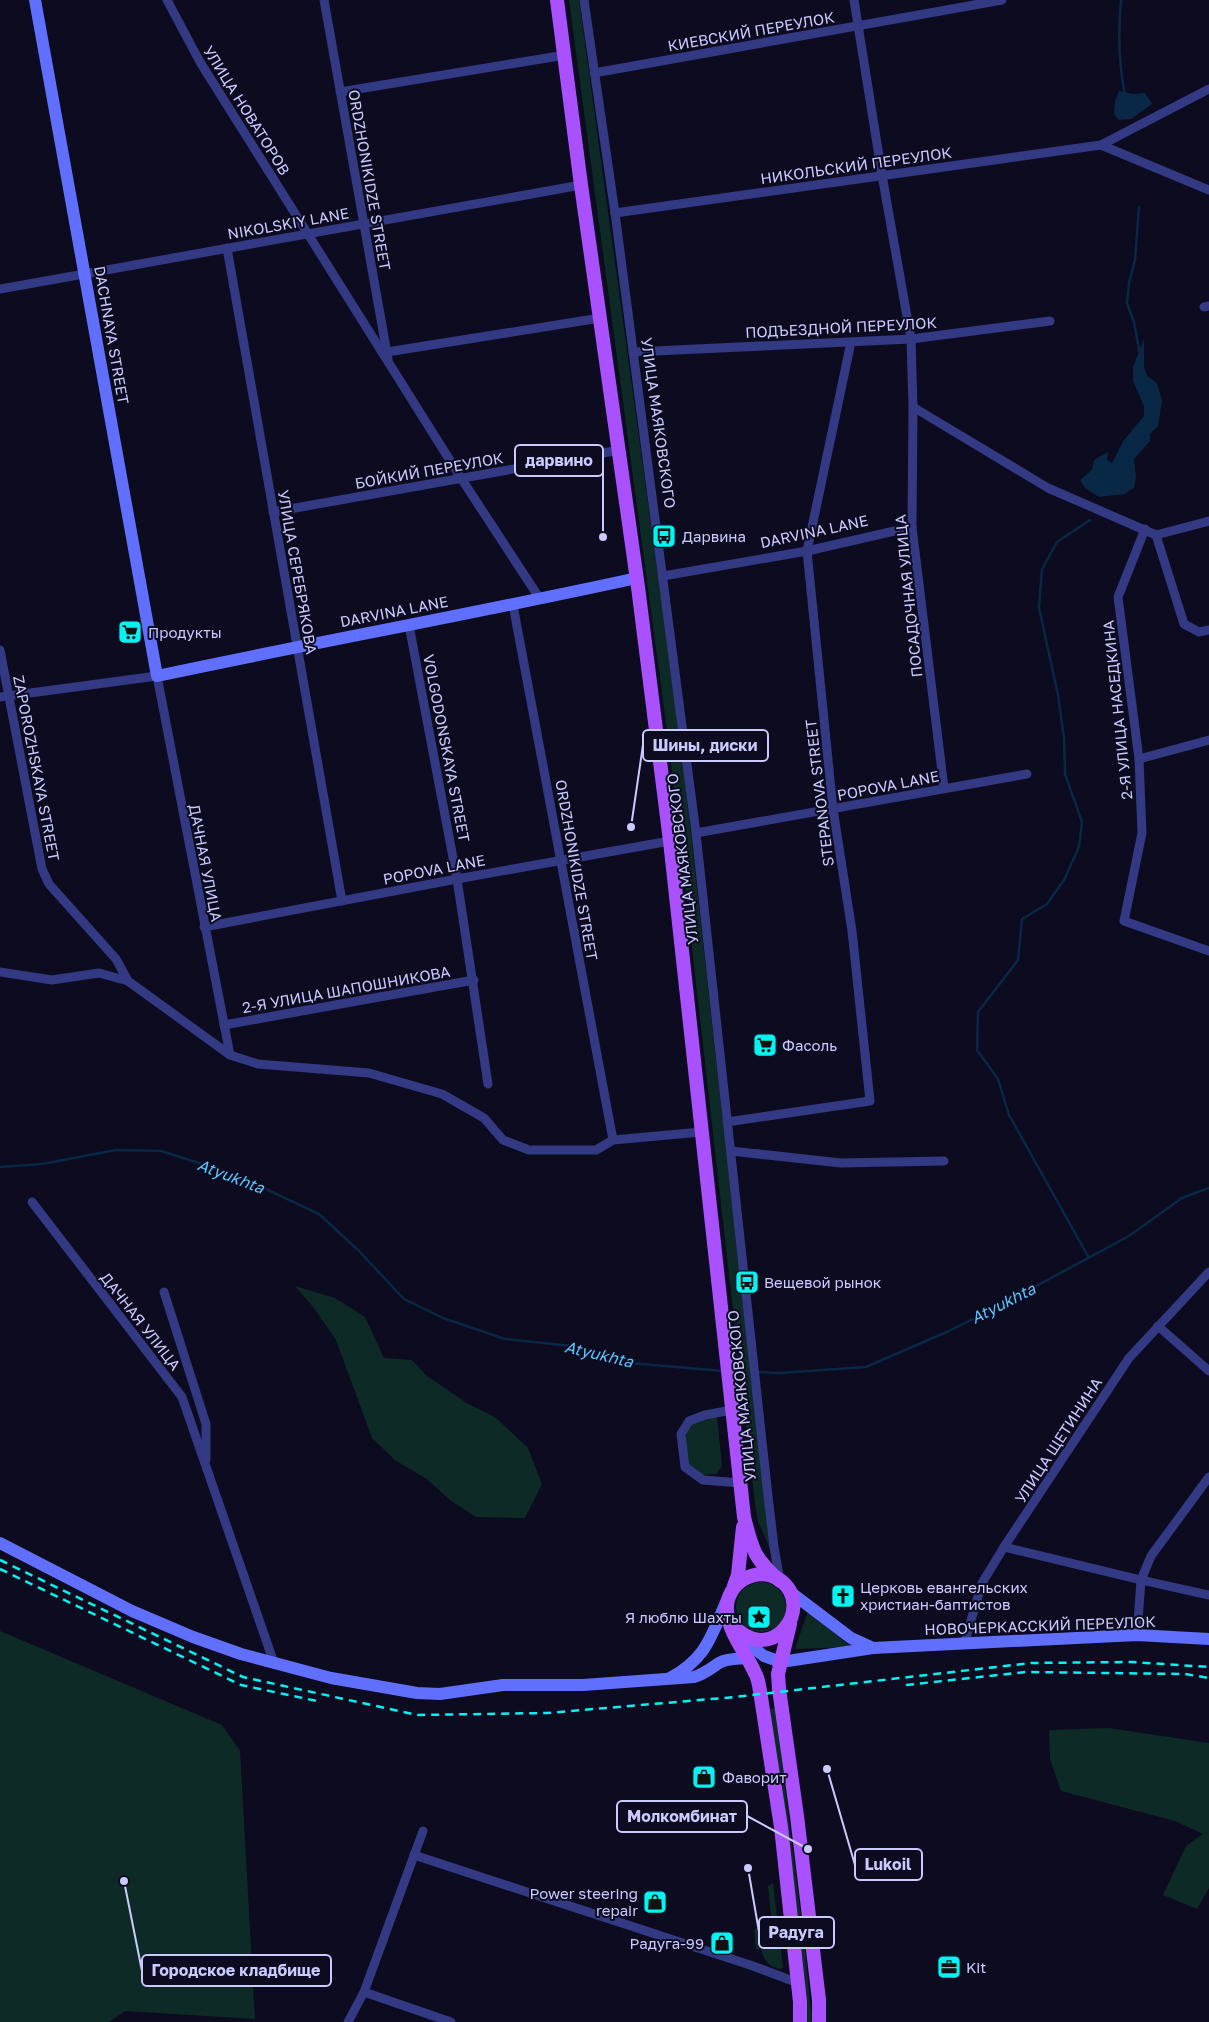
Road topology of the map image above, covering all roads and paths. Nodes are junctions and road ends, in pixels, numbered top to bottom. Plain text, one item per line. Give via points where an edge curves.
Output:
1 (35, 0) edge
2 (167, 0) edge
3 (324, 0) edge
4 (558, 0) edge
5 (584, 0) edge
6 (854, 0) edge
7 (1002, 0) edge
8 (859, 26) junction
9 (565, 55) junction
10 (594, 73) junction
11 (1209, 89) edge
12 (340, 92) junction
13 (1101, 145) junction
14 (882, 175) junction
15 (581, 185) junction
16 (1209, 190) edge
17 (615, 213) junction
18 (364, 223) junction
19 (307, 233) junction
20 (227, 248) junction
21 (85, 274) junction
22 (0, 289) edge
23 (600, 318) junction
24 (1050, 321) dead end
25 (911, 339) junction
26 (851, 342) junction
27 (387, 352) junction
28 (633, 352) junction
29 (389, 365) junction
30 (913, 407) junction
31 (620, 450) junction
32 (461, 478) junction
33 (273, 512) junction
34 (1209, 521) edge
35 (912, 527) junction
36 (1145, 529) junction
37 (1156, 535) junction
38 (807, 551) junction
39 (664, 576) junction
40 (637, 578) junction
41 (540, 599) junction
42 (513, 605) junction
43 (409, 625) junction
44 (1209, 630) edge
45 (298, 646) junction
46 (0, 650) edge
47 (157, 676) junction
48 (4, 697) edge
49 (1209, 740) edge
50 (1139, 759) junction
51 (1027, 774) dead end
52 (944, 788) junction
53 (833, 809) junction
54 (696, 833) junction
55 (670, 841) junction
56 (562, 860) junction
57 (457, 878) junction
58 (342, 901) junction
59 (204, 927) junction
60 (1209, 951) edge
61 (0, 972) edge
62 (474, 980) junction
63 (128, 981) junction
64 (224, 1025) junction
65 (230, 1054) junction
66 (488, 1084) dead end
67 (728, 1122) junction
68 (702, 1132) junction
69 (613, 1140) junction
70 (731, 1151) junction
71 (944, 1161) dead end
72 (32, 1202) dead end
73 (1209, 1272) edge
74 (164, 1292) dead end
75 (1158, 1326) junction
76 (1209, 1372) edge
77 (732, 1405) junction
78 (206, 1468) junction
79 (1209, 1476) edge
80 (741, 1483) junction
81 (744, 1517) junction
82 (0, 1543) edge
83 (1004, 1547) junction
84 (1140, 1580) junction
85 (785, 1586) junction
86 (731, 1592) junction
87 (1209, 1594) edge
88 (792, 1616) junction
89 (735, 1628) junction
90 (1137, 1635) junction
91 (1209, 1639) edge
92 (964, 1644) junction
93 (873, 1648) junction
94 (747, 1658) junction
95 (781, 1662) junction
96 (274, 1663) junction
97 (668, 1679) junction
98 (423, 1831) dead end
99 (414, 1855) junction
100 (798, 1983) junction
101 (364, 1992) junction
102 (348, 2022) edge
103 (452, 2022) edge
104 (800, 2022) edge
105 (819, 2022) edge

1 - 21 street, DACHNAYA STREET
2 - 19 street, УЛИЦА НОВАТОРОВ via 200,62
3 - 12 street, ORDZHONIKIDZE STREET
4 - 9 main road, УЛИЦА МАЯКОВСКОГО
5 - 10 street, УЛИЦА МАЯКОВСКОГО
6 - 8 street
7 - 8 street, КИЕВСКИЙ ПЕРЕУЛОК
8 - 10 street, КИЕВСКИЙ ПЕРЕУЛОК
8 - 14 street
9 - 12 street
9 - 15 main road, УЛИЦА МАЯКОВСКОГО
10 - 17 street, УЛИЦА МАЯКОВСКОГО
11 - 13 street
12 - 18 street, ORDZHONIKIDZE STREET
13 - 14 street, НИКОЛЬСКИЙ ПЕРЕУЛОК
13 - 16 street
14 - 17 street, НИКОЛЬСКИЙ ПЕРЕУЛОК
14 - 25 street
15 - 18 street, NIKOLSKIY LANE
15 - 23 main road, УЛИЦА МАЯКОВСКОГО
17 - 28 street, УЛИЦА МАЯКОВСКОГО
18 - 19 street, NIKOLSKIY LANE
18 - 27 street, ORDZHONIKIDZE STREET
19 - 20 street, NIKOLSKIY LANE
19 - 29 street, ORDZHONIKIDZE STREET
20 - 21 street, NIKOLSKIY LANE
20 - 33 street, УЛИЦА СЕРЕБРЯКОВА
21 - 22 street, NIKOLSKIY LANE
21 - 47 street, DACHNAYA STREET
23 - 27 street
23 - 31 main road, УЛИЦА МАЯКОВСКОГО
24 - 25 street, ПОДЪЕЗДНОЙ ПЕРЕУЛОК
25 - 26 street, ПОДЪЕЗДНОЙ ПЕРЕУЛОК
25 - 30 street, ПОСАДОЧНАЯ УЛИЦА
26 - 28 street, ПОДЪЕЗДНОЙ ПЕРЕУЛОК
26 - 38 street, STEPANOVA STREET
27 - 29 street, ORDZHONIKIDZE STREET
28 - 39 street, УЛИЦА МАЯКОВСКОГО
29 - 32 street, ORDZHONIKIDZE STREET
30 - 35 street, ПОСАДОЧНАЯ УЛИЦА
30 - 36 street via 1048,488
31 - 32 street, БОЙКИЙ ПЕРЕУЛОК
31 - 40 main road, УЛИЦА МАЯКОВСКОГО
32 - 33 street, БОЙКИЙ ПЕРЕУЛОК
32 - 41 street, ORDZHONIKIDZE STREET
33 - 45 street, УЛИЦА СЕРЕБРЯКОВА
34 - 37 street
35 - 38 street, DARVINA LANE
35 - 52 street, ПОСАДОЧНАЯ УЛИЦА
36 - 37 street
36 - 50 street, 2-Я УЛИЦА НАСЕДКИНА via 1118,597
37 - 44 street via 1184,624 1199,632
38 - 39 street, DARVINA LANE
38 - 53 street, STEPANOVA STREET
39 - 54 street, УЛИЦА МАЯКОВСКОГО
40 - 41 street, DARVINA LANE
40 - 55 main road, УЛИЦА МАЯКОВСКОГО
41 - 42 street, DARVINA LANE
42 - 43 street, DARVINA LANE
42 - 56 street, ORDZHONIKIDZE STREET
43 - 45 street, DARVINA LANE
43 - 57 street, VOLGODONSKAYA STREET
45 - 47 street, DARVINA LANE
45 - 58 street, УЛИЦА СЕРЕБРЯКОВА
46 - 48 street, ZAPOROZHSKAYA STREET
47 - 48 street
47 - 59 street, ДАЧНАЯ УЛИЦА
48 - 63 street, ZAPOROZHSKAYA STREET via 42,870 49,884 116,959
49 - 50 street
50 - 60 street, 2-Я УЛИЦА НАСЕДКИНА via 1142,833 1124,921
51 - 52 street, POPOVA LANE
52 - 53 street, POPOVA LANE
53 - 54 street, POPOVA LANE
53 - 67 street, STEPANOVA STREET via 852,931 870,1101
54 - 67 street, УЛИЦА МАЯКОВСКОГО
55 - 56 street, POPOVA LANE
55 - 68 main road, УЛИЦА МАЯКОВСКОГО
56 - 57 street, POPOVA LANE
56 - 69 street, ORDZHONIKIDZE STREET
57 - 58 street, POPOVA LANE
57 - 62 street, VOLGODONSKAYA STREET
58 - 59 street, POPOVA LANE
59 - 64 street, ДАЧНАЯ УЛИЦА
61 - 63 street via 52,980 98,973
62 - 64 street, 2-Я УЛИЦА ШАПОШНИКОВА
62 - 66 street, VOLGODONSKAYA STREET
63 - 65 street
64 - 65 street, ДАЧНАЯ УЛИЦА
65 - 69 street via 258,1064 369,1074 442,1094 484,1118 503,1140 529,1150 596,1150
67 - 70 street, УЛИЦА МАЯКОВСКОГО
68 - 69 street
68 - 77 main road, УЛИЦА МАЯКОВСКОГО
70 - 71 street via 842,1163
70 - 85 street, УЛИЦА МАЯКОВСКОГО via 773,1538
72 - 78 street, ДАЧНАЯ УЛИЦА via 182,1397
73 - 75 street, УЛИЦА ЩЕТИНИНА
74 - 78 street, ДАЧНАЯ УЛИЦА via 206,1424
75 - 76 street
75 - 83 street, УЛИЦА ЩЕТИНИНА via 1129,1358
77 - 80 main road, УЛИЦА МАЯКОВСКОГО
77 - 80 street via 689,1421 681,1434 685,1467 702,1480
78 - 96 street, ДАЧНАЯ УЛИЦА
79 - 84 street via 1151,1556
80 - 81 main road, УЛИЦА МАЯКОВСКОГО
81 - 85 main road, УЛИЦА МАЯКОВСКОГО via 759,1561
81 - 86 main road, УЛИЦА МАЯКОВСКОГО via 740,1560
82 - 96 street via 132,1611 194,1637
83 - 84 street
83 - 92 street, УЛИЦА ЩЕТИНИНА via 982,1583
84 - 87 street
84 - 90 street
85 - 86 main road via 769,1575 757,1574 743,1578
85 - 88 main road via 793,1603
85 - 93 street via 851,1638
86 - 89 main road via 727,1611
86 - 97 street via 706,1648 695,1661
88 - 89 main road via 777,1636 764,1640 751,1639
88 - 95 main road
89 - 94 main road via 737,1641
89 - 95 street via 764,1656
90 - 91 street, НОВОЧЕРКАССКИЙ ПЕРЕУЛОК
90 - 92 street, НОВОЧЕРКАССКИЙ ПЕРЕУЛОК
92 - 93 street, НОВОЧЕРКАССКИЙ ПЕРЕУЛОК
93 - 95 street, НОВОЧЕРКАССКИЙ ПЕРЕУЛОК
94 - 97 street via 720,1662 705,1674 694,1677
94 - 100 main road via 760,1691 767,1732
95 - 105 main road via 779,1689 797,1816
96 - 97 street via 331,1678 440,1694 503,1685 583,1685
98 - 99 street
99 - 100 street
99 - 101 street
100 - 104 main road
101 - 102 street
101 - 103 street

